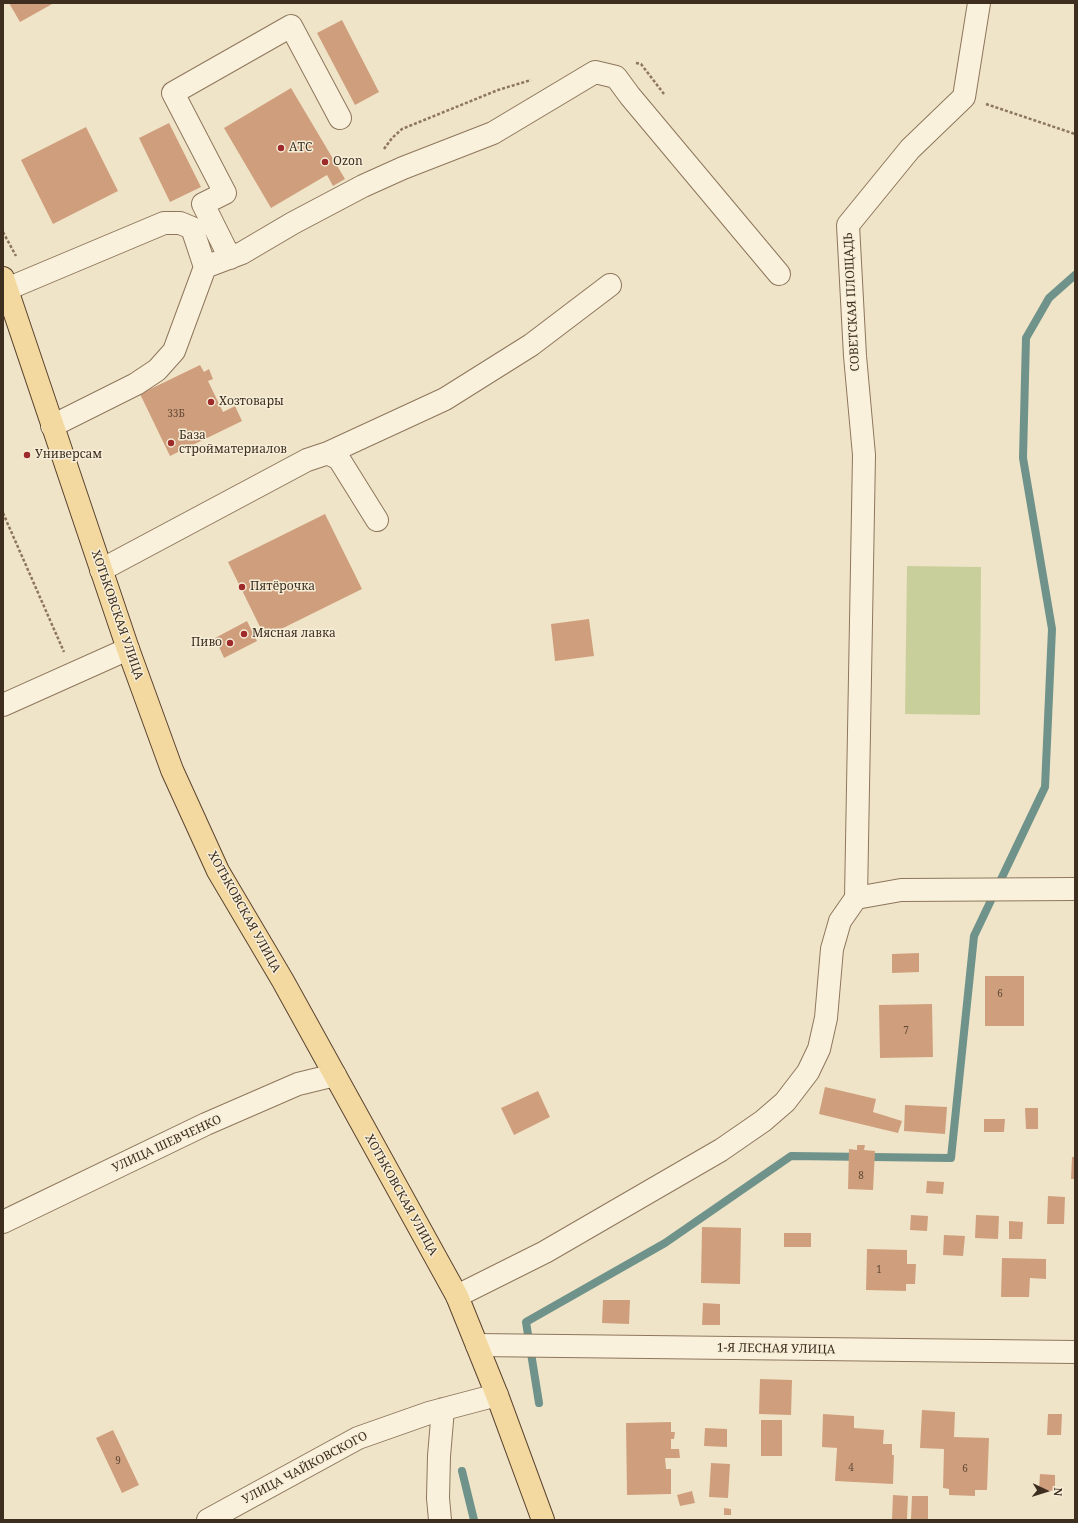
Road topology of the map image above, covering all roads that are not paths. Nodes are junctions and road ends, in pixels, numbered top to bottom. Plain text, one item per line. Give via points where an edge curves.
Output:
1 (979, 3) edge
2 (340, 118) dead end
3 (230, 258) junction
4 (205, 267) junction
5 (779, 274) dead end
6 (5, 283) edge
7 (610, 285) dead end
8 (52, 426) junction
9 (328, 453) junction
10 (377, 520) dead end
11 (101, 570) junction
12 (128, 649) junction
13 (3, 705) edge
14 (1075, 889) edge
15 (856, 898) junction
16 (335, 1075) junction
17 (3, 1222) edge
18 (457, 1296) junction
19 (477, 1345) junction
20 (1075, 1352) edge
21 (497, 1395) junction
22 (443, 1409) junction
23 (208, 1520) edge
24 (440, 1520) edge
25 (543, 1520) edge

1 - 15 street, СОВЕТСКАЯ ПЛОЩАДЬ via 964,97 910,149 848,225 855,356 864,455
2 - 3 street via 291,26 173,93 225,193 204,204
3 - 4 street
3 - 5 street via 363,186 493,133 595,72 616,78
4 - 6 street via 192,228 164,223
4 - 8 street via 174,351 157,370 136,384
6 - 8 main road, ХОТЬКОВСКАЯ УЛИЦА
7 - 9 street via 531,345 445,399
8 - 11 main road, ХОТЬКОВСКАЯ УЛИЦА
9 - 10 street via 339,459
9 - 11 street via 307,460
11 - 12 main road, ХОТЬКОВСКАЯ УЛИЦА
12 - 13 street
12 - 16 main road, ХОТЬКОВСКАЯ УЛИЦА via 172,770 218,870
14 - 15 street via 901,890
15 - 18 street via 840,921 832,949 826,1018 819,1049 808,1072 784,1102 763,1121 721,1150 545,1252
16 - 17 street, УЛИЦА ШЕВЧЕНКО via 298,1084 206,1124
16 - 18 main road, ХОТЬКОВСКАЯ УЛИЦА
18 - 19 main road, ХОТЬКОВСКАЯ УЛИЦА
19 - 20 street, 1-Я ЛЕСНАЯ УЛИЦА
19 - 21 main road, ХОТЬКОВСКАЯ УЛИЦА
21 - 22 street, УЛИЦА ЧАЙКОВСКОГО
21 - 25 main road, ХОТЬКОВСКАЯ УЛИЦА
22 - 23 street, УЛИЦА ЧАЙКОВСКОГО via 358,1438
22 - 24 street via 439,1456

